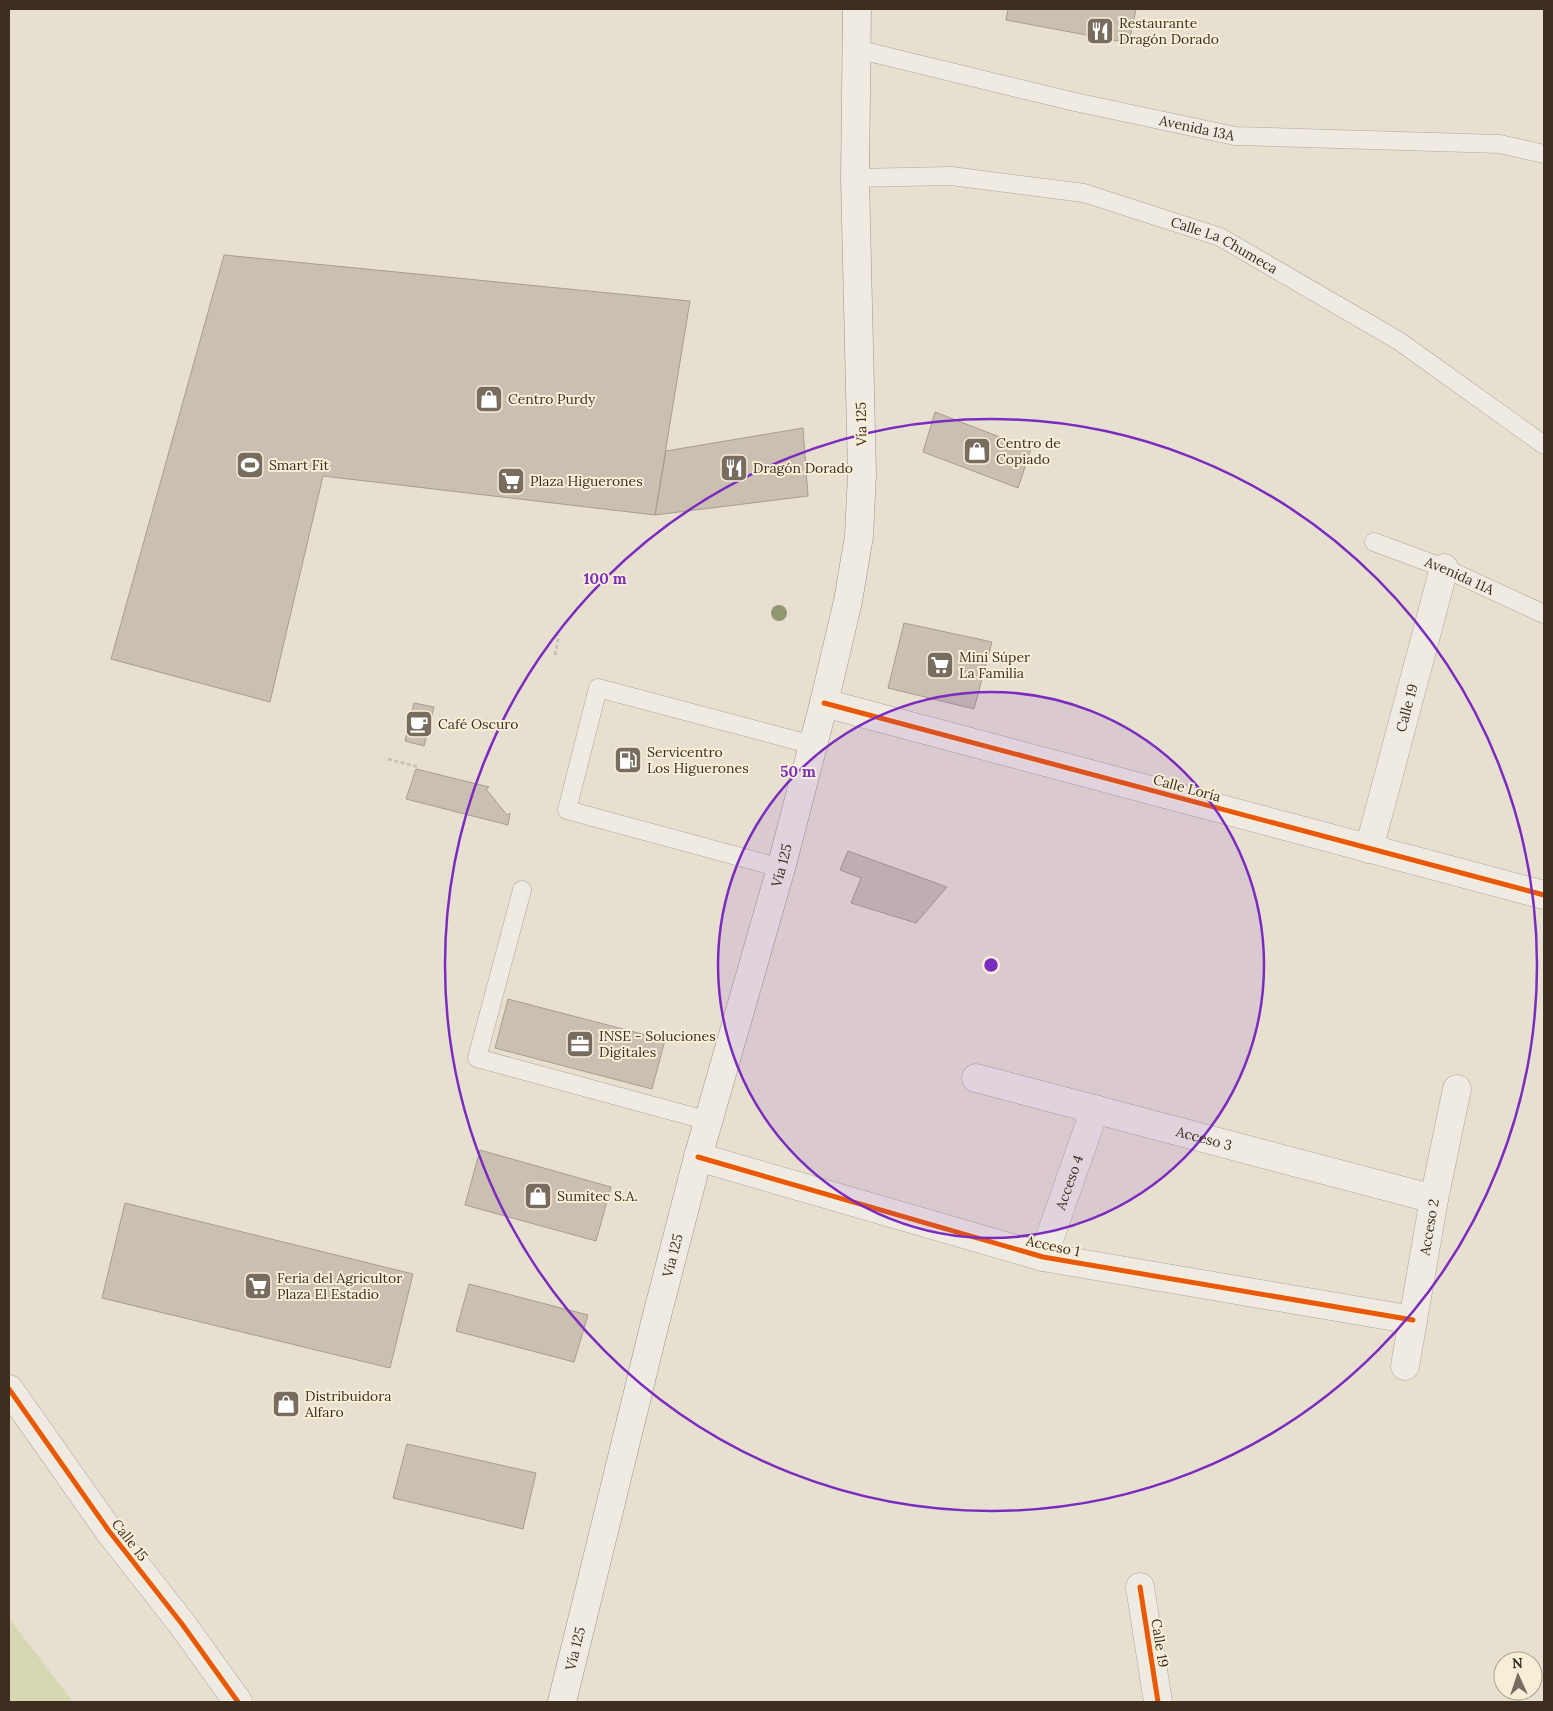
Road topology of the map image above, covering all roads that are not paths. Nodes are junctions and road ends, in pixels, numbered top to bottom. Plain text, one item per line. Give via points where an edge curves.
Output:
1 (857, 9) edge
2 (856, 48) junction
3 (1544, 154) edge
4 (856, 178) junction
5 (1544, 445) edge
6 (1374, 542) dead end
7 (1444, 568) junction
8 (1544, 614) edge
9 (824, 703) junction
10 (813, 745) junction
11 (1369, 849) junction
12 (781, 868) junction
13 (522, 890) dead end
14 (1544, 895) edge
15 (976, 1078) dead end
16 (1457, 1089) dead end
17 (1095, 1110) junction
18 (709, 1121) junction
19 (698, 1157) junction
20 (1434, 1199) junction
21 (1043, 1257) junction
22 (1412, 1320) junction
23 (1405, 1366) dead end
24 (9, 1389) edge
25 (1140, 1587) dead end
26 (238, 1702) edge
27 (562, 1702) edge
28 (1158, 1702) edge

1 - 2 street, Vía 125
2 - 3 lane, Avenida 13A via 1075,102 1235,136 1500,144
2 - 4 street, Vía 125
4 - 5 lane, Calle La Chumeca via 951,176 1084,193 1220,237 1399,341
4 - 9 street, Vía 125 via 862,474 859,536 848,601
6 - 7 lane, Avenida 11A
7 - 8 lane, Avenida 11A
7 - 11 street, Calle 19
9 - 10 street, Vía 125
9 - 11 street, Calle Loría
10 - 12 street, Vía 125
10 - 12 lane via 598,688 566,810
11 - 14 street, Calle Loría
12 - 18 street, Vía 125
13 - 18 lane via 477,1058
15 - 17 street, Acceso 3
16 - 20 street, Acceso 2
17 - 20 street, Acceso 3
17 - 21 street, Acceso 4
18 - 19 street, Vía 125
19 - 21 street, Acceso 1
19 - 27 street, Vía 125
20 - 22 street, Acceso 2
21 - 22 street, Acceso 1
22 - 23 street, Acceso 2
24 - 26 street, Calle 15 via 109,1532 182,1624
25 - 28 street, Calle 19

